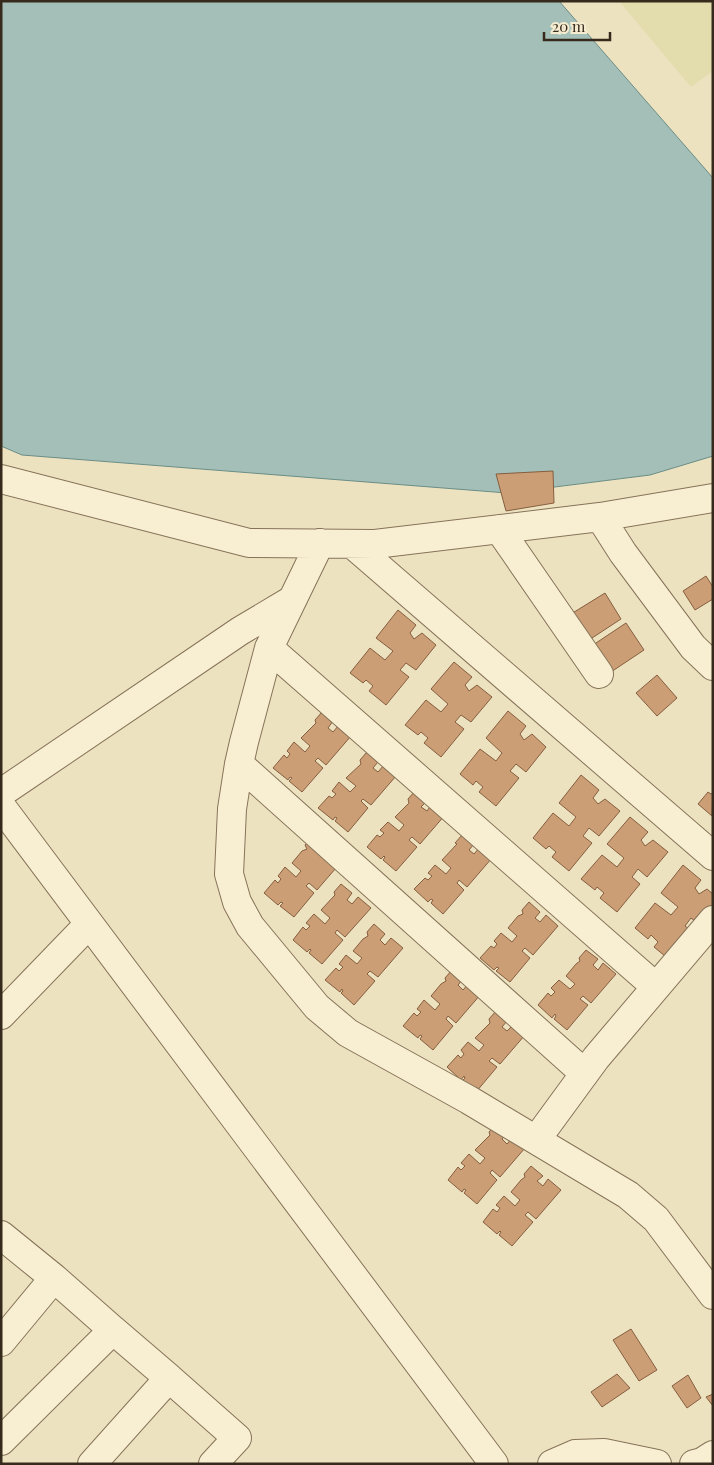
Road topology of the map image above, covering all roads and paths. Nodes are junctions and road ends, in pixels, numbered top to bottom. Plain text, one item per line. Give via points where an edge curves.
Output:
1 (1, 479) edge
2 (713, 498) edge
3 (600, 517) junction
4 (499, 529) junction
5 (320, 543) junction
6 (352, 544) junction
7 (292, 600) junction
8 (269, 648) junction
9 (713, 666) edge
10 (599, 674) dead end
11 (239, 764) junction
12 (1, 794) edge
13 (1, 806) edge
14 (713, 856) edge
15 (713, 920) edge
16 (90, 924) junction
17 (656, 987) junction
18 (1, 1015) edge
19 (584, 1073) junction
20 (536, 1140) junction
21 (1, 1235) edge
22 (54, 1278) junction
23 (710, 1284) edge
24 (113, 1330) junction
25 (1, 1342) edge
26 (169, 1378) junction
27 (1, 1441) edge
28 (713, 1456) edge
29 (92, 1464) edge
30 (213, 1464) edge
31 (494, 1464) edge
32 (552, 1464) edge
33 (656, 1464) edge
34 (694, 1464) edge

1 - 5 street via 249,543
2 - 3 street
3 - 4 street
3 - 9 street via 693,647
4 - 6 street
4 - 10 street
5 - 6 street
5 - 7 street
6 - 14 street
7 - 8 street
7 - 12 street via 240,631
8 - 11 street
8 - 17 street
11 - 19 street
11 - 20 street via 232,808 229,874 237,902 250,926 317,1006 348,1033
13 - 16 street
15 - 17 street
16 - 18 street
16 - 31 street
17 - 19 street
19 - 20 street
20 - 23 street via 628,1196 656,1218
21 - 22 street
22 - 24 street
22 - 25 street
24 - 26 street
24 - 27 street
26 - 29 street
26 - 30 street via 237,1438
28 - 34 street
32 - 33 street via 574,1454 604,1453

